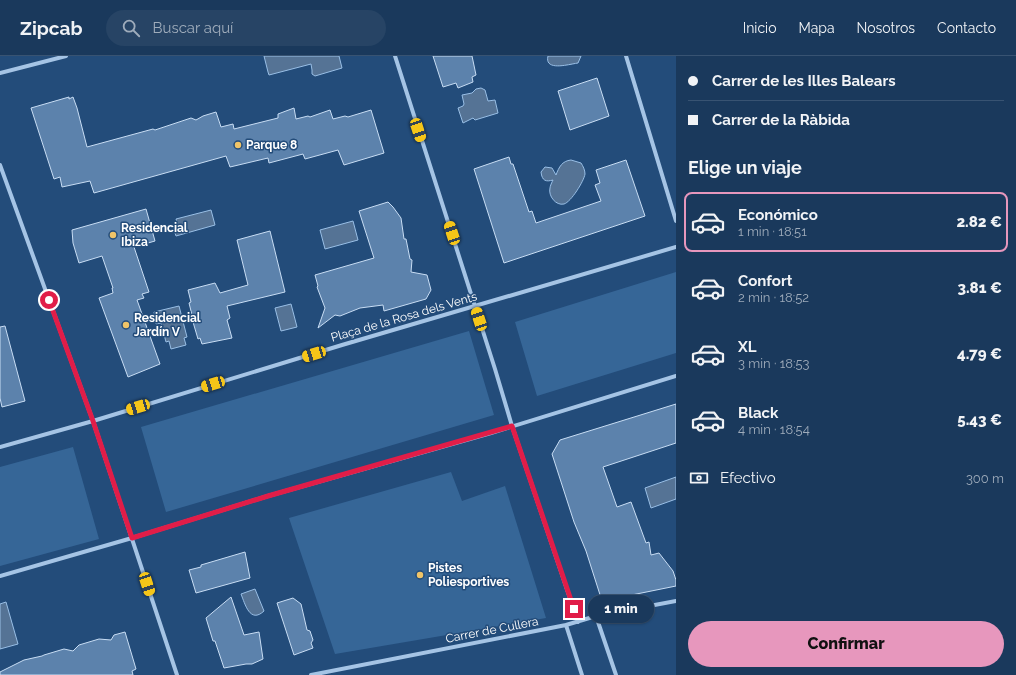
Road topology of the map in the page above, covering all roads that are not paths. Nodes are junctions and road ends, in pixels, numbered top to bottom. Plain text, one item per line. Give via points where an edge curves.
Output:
1 (66, 56) edge
2 (394, 56) edge
3 (626, 56) edge
4 (0, 73) edge
5 (0, 165) edge
6 (676, 222) edge
7 (676, 247) edge
8 (475, 306) junction
9 (676, 376) edge
10 (93, 421) junction
11 (512, 426) junction
12 (0, 446) edge
13 (132, 538) junction
14 (0, 576) edge
15 (676, 601) edge
16 (596, 616) junction
17 (578, 622) junction
18 (566, 625) junction
19 (177, 675) edge
20 (311, 675) edge
21 (582, 675) edge
22 (616, 675) edge

1 - 4 street
2 - 8 street
3 - 6 street
5 - 10 street
7 - 8 street, Plaça de la Rosa dels Vents
8 - 10 street, Plaça de la Rosa dels Vents
8 - 11 street
9 - 11 street
10 - 12 street, Plaça de la Rosa dels Vents
10 - 13 street
11 - 13 street
11 - 17 street
13 - 14 street
13 - 19 street
15 - 16 street, Carrer de Cullera
16 - 17 street, Carrer de Cullera
16 - 22 street
17 - 18 street, Carrer de Cullera
18 - 20 street, Carrer de Cullera
18 - 21 street

